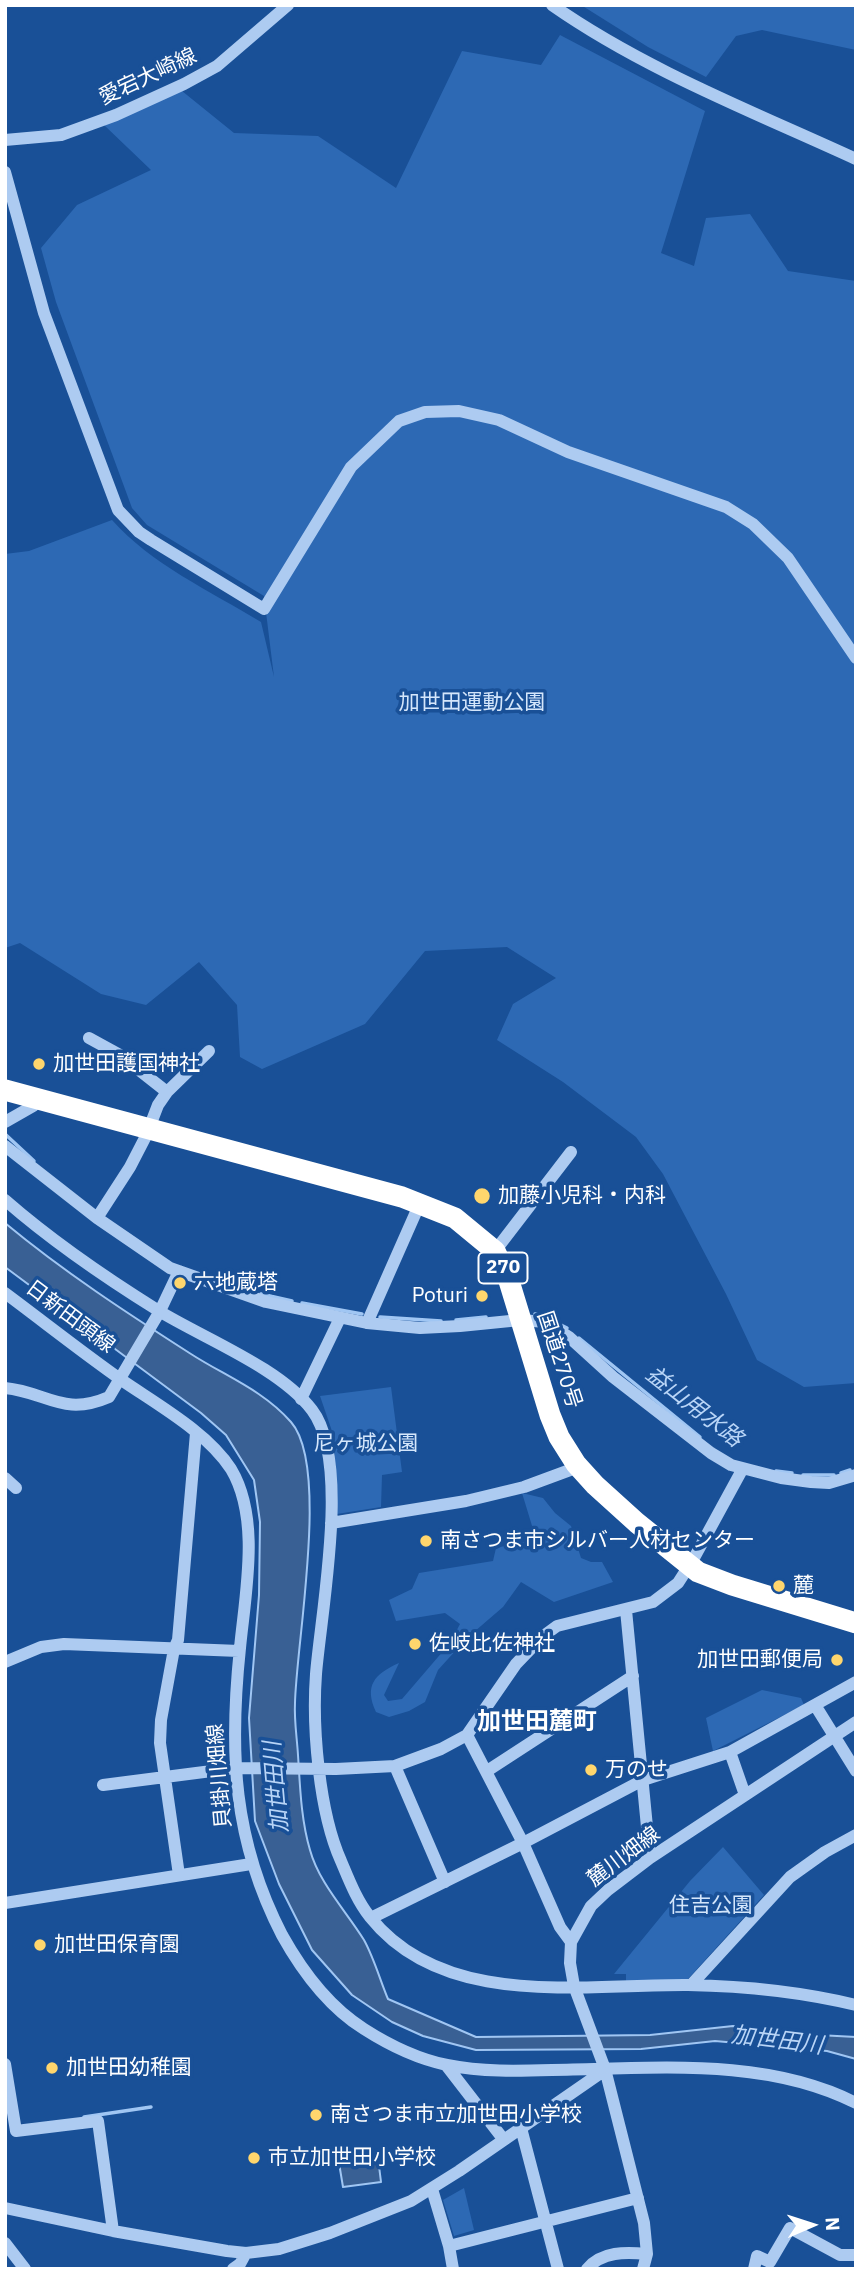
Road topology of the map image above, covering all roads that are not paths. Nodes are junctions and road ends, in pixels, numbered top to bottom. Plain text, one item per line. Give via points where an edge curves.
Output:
1 (288, 5) edge
2 (552, 5) edge
3 (5, 139) edge
4 (856, 159) edge
5 (5, 172) edge
6 (856, 658) edge
7 (89, 1038) dead end
8 (209, 1051) dead end
9 (5, 1090) edge
10 (167, 1091) junction
11 (39, 1099) junction
12 (5, 1122) edge
13 (148, 1129) junction
14 (5, 1146) edge
15 (571, 1152) dead end
16 (5, 1200) edge
17 (420, 1203) junction
18 (97, 1219) junction
19 (495, 1251) junction
20 (179, 1271) junction
21 (5, 1293) edge
22 (158, 1314) junction
23 (340, 1318) junction
24 (520, 1320) junction
25 (367, 1323) junction
26 (119, 1375) junction
27 (5, 1388) edge
28 (301, 1399) junction
29 (196, 1433) junction
30 (576, 1464) junction
31 (742, 1470) junction
32 (856, 1475) edge
33 (5, 1478) edge
34 (16, 1488) dead end
35 (331, 1523) junction
36 (689, 1566) junction
37 (626, 1610) junction
38 (856, 1623) edge
39 (174, 1649) junction
40 (239, 1651) junction
41 (5, 1662) edge
42 (633, 1676) junction
43 (856, 1682) edge
44 (815, 1705) junction
45 (856, 1722) edge
46 (467, 1735) junction
47 (834, 1736) junction
48 (730, 1752) junction
49 (395, 1766) junction
50 (239, 1768) junction
51 (316, 1769) junction
52 (855, 1769) edge
53 (487, 1771) junction
54 (163, 1777) junction
55 (643, 1780) junction
56 (103, 1786) dead end
57 (745, 1795) junction
58 (856, 1835) edge
59 (523, 1843) junction
60 (650, 1858) junction
61 (251, 1864) junction
62 (179, 1875) junction
63 (445, 1882) junction
64 (5, 1903) edge
65 (371, 1918) junction
66 (571, 1942) junction
67 (691, 1985) junction
68 (576, 1989) junction
69 (856, 2005) edge
70 (5, 2064) edge
71 (446, 2065) junction
72 (604, 2066) junction
73 (856, 2103) edge
74 (521, 2128) junction
75 (504, 2140) junction
76 (432, 2189) junction
77 (638, 2198) junction
78 (5, 2208) edge
79 (545, 2221) junction
80 (113, 2231) junction
81 (5, 2243) edge
82 (449, 2246) junction
83 (246, 2253) junction
84 (647, 2254) junction
85 (856, 2255) edge
86 (25, 2269) edge
87 (233, 2269) edge
88 (453, 2269) edge
89 (558, 2269) edge
90 (587, 2269) edge
91 (643, 2269) edge
92 (754, 2269) edge

1 - 3 street, 愛宕大崎線 via 217,65 184,85 61,135
2 - 4 street via 638,56
5 - 6 street via 44,313 118,510 139,532 264,609 351,467 399,421 425,412 459,411 499,420 568,452 726,507 788,558
7 - 10 street via 121,1055
8 - 10 street
9 - 11 highway, 国道270号 / 270
10 - 13 street
11 - 12 street
11 - 13 highway, 国道270号 / 270
13 - 17 highway, 国道270号 / 270
13 - 18 street
14 - 18 street
15 - 19 street
16 - 22 street via 42,1233
17 - 19 highway, 国道270号 / 270 via 455,1218
17 - 25 street
18 - 20 street
19 - 24 highway, 国道270号 / 270
20 - 22 street
20 - 23 street via 266,1302
21 - 26 street, 日新田頭線
22 - 26 street
22 - 28 street via 279,1380
23 - 25 street
23 - 28 street
24 - 25 street via 420,1328
24 - 30 highway, 国道270号 / 270 via 550,1415
24 - 31 street via 546,1322 569,1337 711,1453
26 - 27 street via 109,1397 81,1406
26 - 29 street, 貝掛川畑線
28 - 35 street via 314,1412 323,1433
29 - 39 street
29 - 40 street, 貝掛川畑線 via 230,1467 244,1504 248,1559
30 - 35 street via 524,1487
30 - 36 highway, 国道270号 / 270 via 637,1524
31 - 32 street via 830,1483
31 - 36 street
33 - 34 street
35 - 51 street via 316,1675
36 - 37 street via 666,1593
36 - 38 highway, 国道270号 / 270 via 732,1585
37 - 42 street
37 - 46 street via 558,1626 542,1637 516,1664
39 - 40 street
39 - 41 street via 64,1644 41,1647
39 - 54 street via 161,1720
40 - 50 street, 貝掛川畑線 via 234,1710
42 - 53 street
42 - 55 street
43 - 44 street
44 - 47 street
44 - 48 street
45 - 47 street, 麓川畑線
46 - 49 street
46 - 53 street
47 - 52 street
47 - 57 street, 麓川畑線
48 - 55 street
48 - 57 street
49 - 51 street
49 - 63 street
50 - 51 street
50 - 54 street
50 - 61 street, 貝掛川畑線
51 - 65 street via 336,1850
53 - 59 street
54 - 56 street
54 - 62 street
55 - 59 street
55 - 60 street
57 - 60 street, 麓川畑線
58 - 67 street via 790,1877
59 - 63 street
59 - 66 street
60 - 66 street, 麓川畑線 via 591,1906
61 - 62 street
61 - 71 street, 貝掛川畑線 via 294,1956 336,2007 387,2043
62 - 64 street
63 - 65 street
65 - 68 street via 397,1943 449,1973 490,1983
66 - 68 street
67 - 68 street
67 - 69 street via 784,1992
68 - 72 street
70 - 80 street via 16,2131 97,2121
71 - 72 street, 貝掛川畑線 via 496,2071
71 - 75 street
72 - 73 street, 貝掛川畑線 via 751,2072 817,2086
72 - 74 street
72 - 77 street
74 - 75 street
74 - 79 street
75 - 76 street
76 - 82 street
76 - 83 street via 321,2236
77 - 79 street
77 - 84 street
78 - 80 street
79 - 82 street
79 - 89 street
80 - 83 street
81 - 86 street
82 - 88 street
83 - 87 street
84 - 90 street via 623,2252 594,2260
84 - 91 street
85 - 92 street via 840,2255 790,2228 770,2262 757,2256

